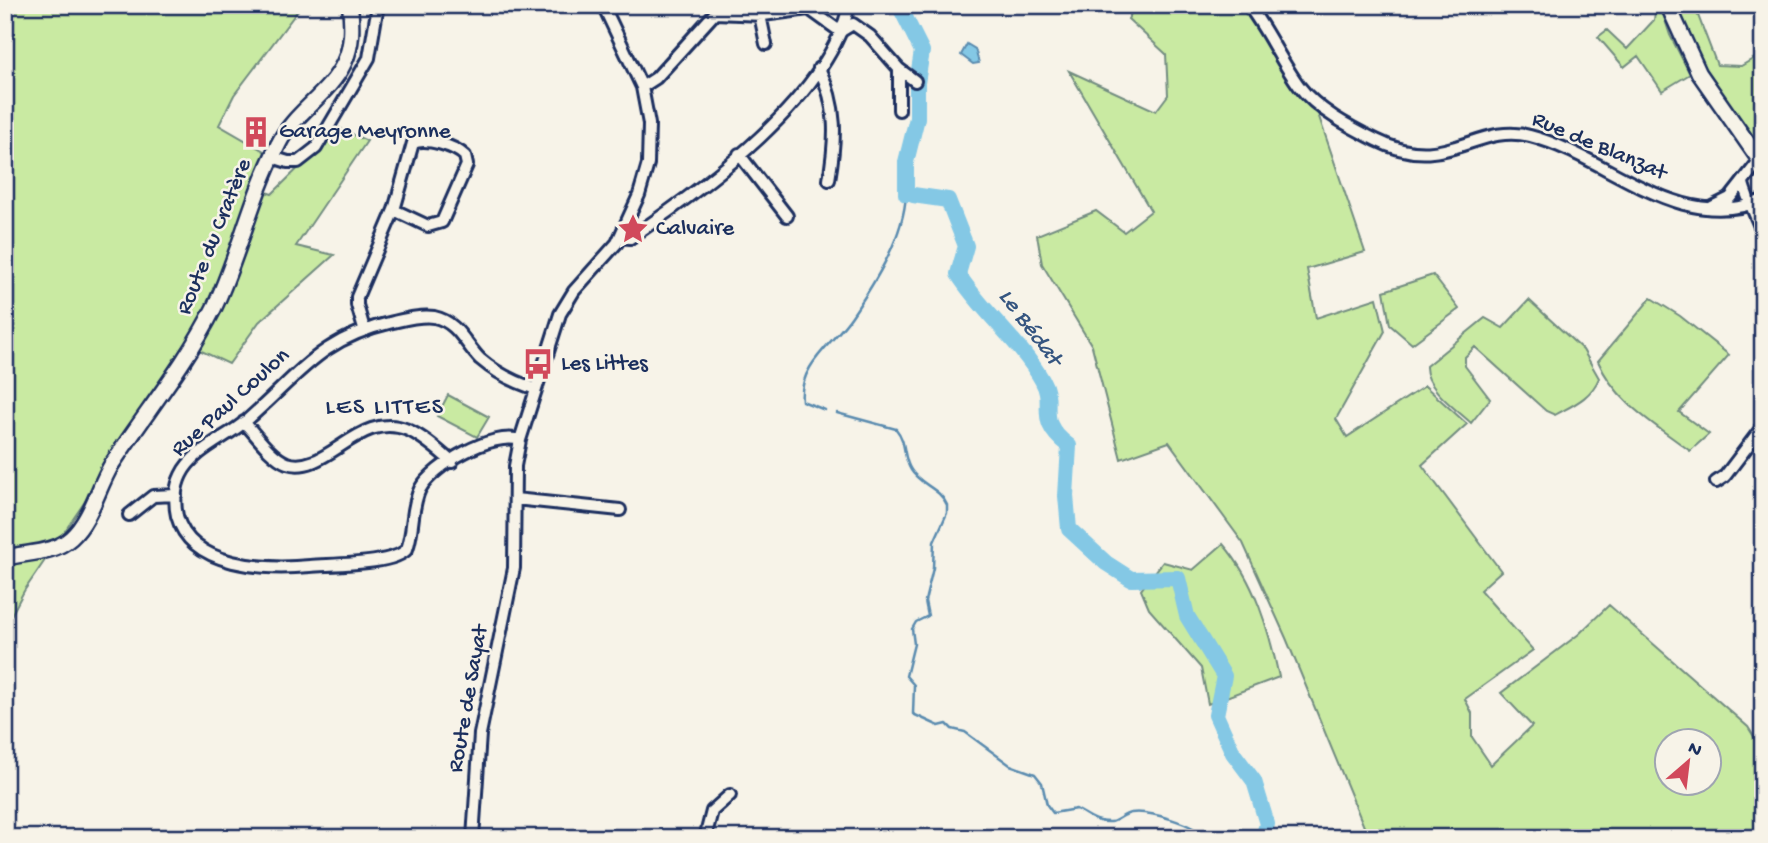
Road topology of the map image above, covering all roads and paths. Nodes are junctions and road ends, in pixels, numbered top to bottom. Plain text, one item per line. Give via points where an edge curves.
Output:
1 (350, 5) edge
2 (378, 5) edge
3 (603, 5) edge
4 (1668, 5) edge
5 (848, 6) edge
6 (1253, 8) edge
7 (760, 15) junction
8 (853, 24) junction
9 (841, 32) junction
10 (766, 44) dead end
11 (819, 68) junction
12 (899, 69) junction
13 (915, 81) dead end
14 (642, 88) junction
15 (899, 110) dead end
16 (738, 154) junction
17 (272, 157) junction
18 (1761, 163) edge
19 (829, 180) dead end
20 (1743, 182) junction
21 (1758, 202) edge
22 (1706, 209) junction
23 (394, 210) junction
24 (787, 216) dead end
25 (1763, 234) edge
26 (620, 237) junction
27 (364, 329) junction
28 (536, 389) junction
29 (244, 422) junction
30 (1763, 426) edge
31 (520, 440) junction
32 (452, 462) junction
33 (1716, 482) dead end
34 (176, 495) junction
35 (515, 499) junction
36 (620, 510) dead end
37 (129, 515) dead end
38 (5, 558) edge
39 (730, 795) dead end
40 (473, 838) edge
41 (705, 838) edge

1 - 17 main road, Route du Cratère via 351,40 345,62 292,122
2 - 17 street via 365,65 316,148 298,162
3 - 14 street
4 - 18 main road via 1699,73
5 - 8 street
5 - 9 street
6 - 22 street, Rue de Blanzat via 1310,98 1387,145 1405,152 1434,153 1497,136 1525,135 1678,203
7 - 9 street via 809,9
7 - 10 street
7 - 14 street via 715,13
8 - 9 street
8 - 12 street
9 - 11 street
11 - 16 street via 796,101
11 - 19 street via 836,123
12 - 13 street
12 - 15 street
14 - 26 street via 649,124 648,164
16 - 24 street
16 - 26 street via 650,225 630,238
17 - 38 main road, Route du Cratère via 228,277 202,330 111,467 79,529 54,548
18 - 20 street
20 - 21 street via 1744,191
20 - 22 street via 1730,198
21 - 22 street, Rue de Blanzat
21 - 25 street
23 - 23 street via 413,143 422,140 465,156 467,165 442,222 428,226
23 - 27 street via 357,297
26 - 28 street, Route de Sayat via 566,302
27 - 28 street, Rue Paul Coulon via 423,317 440,319 456,328 486,363
27 - 29 street, Rue Paul Coulon via 323,349
28 - 31 street, Route de Sayat
29 - 32 street via 279,458 294,464 312,461 383,425 416,433
29 - 34 street, Rue Paul Coulon via 191,461
30 - 33 street via 1726,476
31 - 32 street, Rue Paul Coulon via 485,442
31 - 35 street, Route de Sayat
32 - 34 street, Rue Paul Coulon via 421,488 407,549 388,559 305,567 219,558 197,547 186,535 178,519
34 - 37 street via 153,496
35 - 36 street
35 - 40 street, Route de Sayat via 514,568 478,744
39 - 41 street via 709,815

